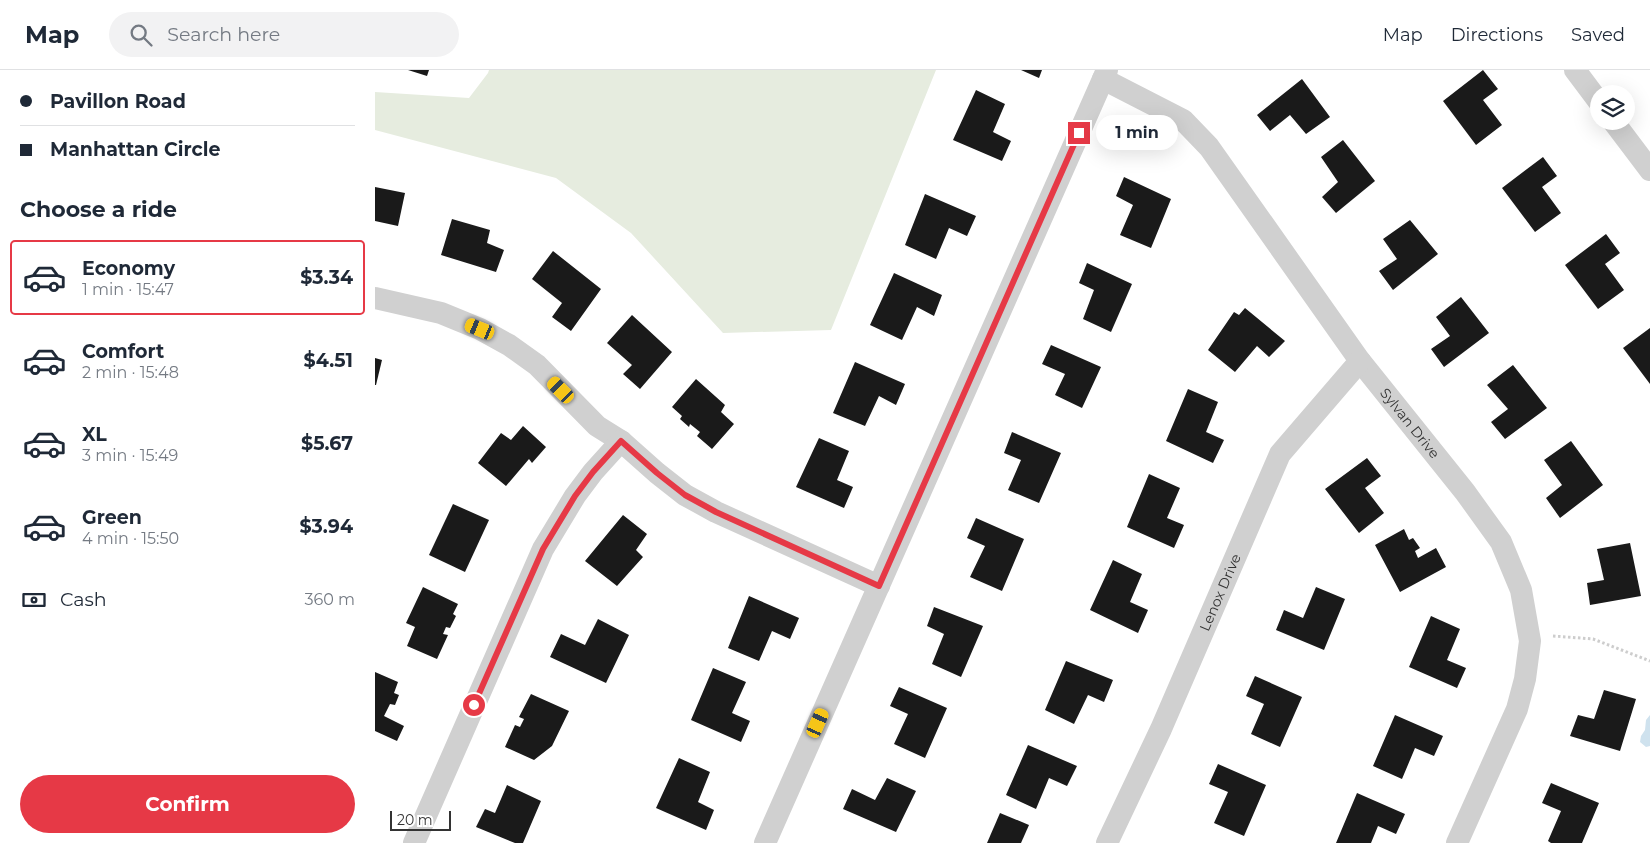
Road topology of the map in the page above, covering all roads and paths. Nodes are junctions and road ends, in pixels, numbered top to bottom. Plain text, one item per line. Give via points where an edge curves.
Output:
1 (1575, 70) edge
2 (1105, 74) edge
3 (1590, 90) edge
4 (1620, 130) edge
5 (1650, 170) edge
6 (375, 298) edge
7 (1360, 361) junction
8 (621, 441) junction
9 (879, 586) junction
10 (1553, 636) dead end
11 (1650, 661) edge
12 (414, 843) edge
13 (765, 843) edge
14 (1107, 843) edge
15 (1457, 843) edge

1 - 3 street
2 - 7 street, Sylvan Drive via 1183,120 1202,140
2 - 9 street
4 - 5 street
6 - 8 street via 441,313 509,345 537,365 597,426
7 - 14 street, Lenox Drive via 1280,454 1161,729
7 - 15 street, Sylvan Drive via 1501,542 1521,590 1530,641 1525,679 1517,709
8 - 9 street via 685,495
8 - 12 street via 575,496 543,549
9 - 13 street
10 - 11 path via 1593,639

